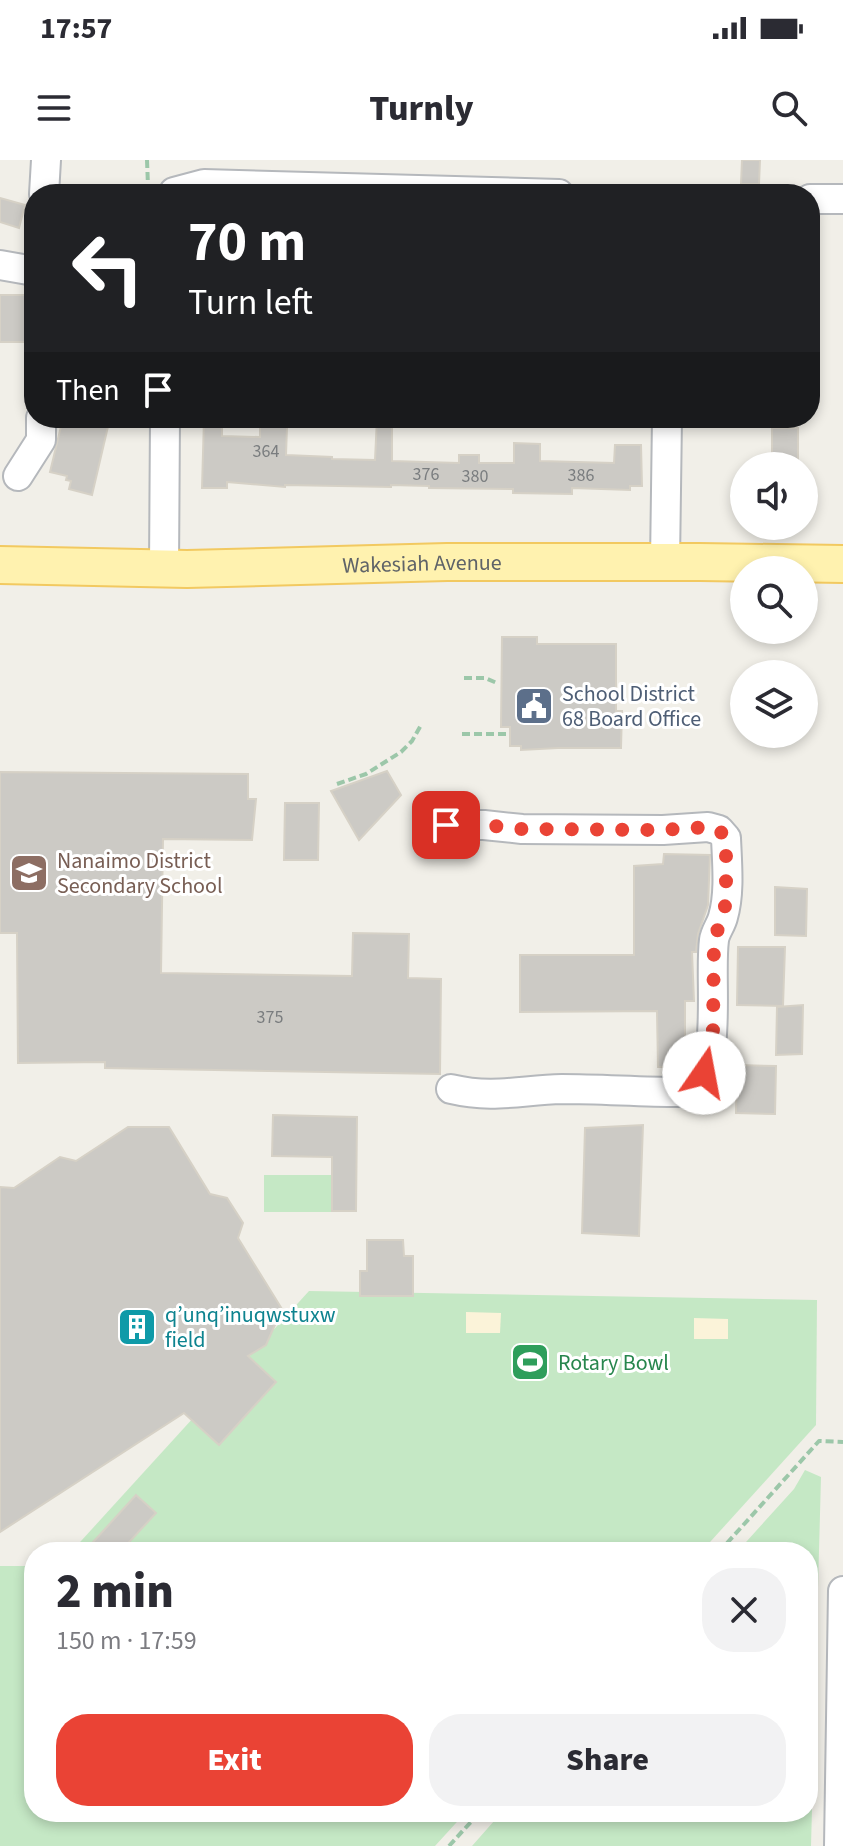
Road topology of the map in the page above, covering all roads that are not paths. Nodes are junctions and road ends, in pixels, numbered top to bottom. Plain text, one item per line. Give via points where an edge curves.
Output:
1 (46, 160) edge
2 (45, 184) edge
3 (820, 199) edge
4 (843, 199) edge
5 (0, 265) edge
6 (24, 269) edge
7 (41, 428) edge
8 (165, 428) edge
9 (667, 428) edge
10 (18, 476) dead end
11 (665, 562) junction
12 (843, 564) edge
13 (0, 565) edge
14 (164, 568) junction
15 (446, 825) dead end
16 (451, 1089) dead end
17 (843, 1591) edge
18 (840, 1837) edge

1 - 2 street
3 - 4 street
5 - 6 street
7 - 10 street via 41,440
8 - 14 street
9 - 11 street
11 - 12 main road, Wakesiah Avenue
11 - 14 main road, Wakesiah Avenue
13 - 14 main road, Wakesiah Avenue
15 - 16 street via 708,827 726,838 727,860 723,918 714,938 713,1030 704,1073 694,1087 679,1092 559,1089 487,1095
17 - 18 street

